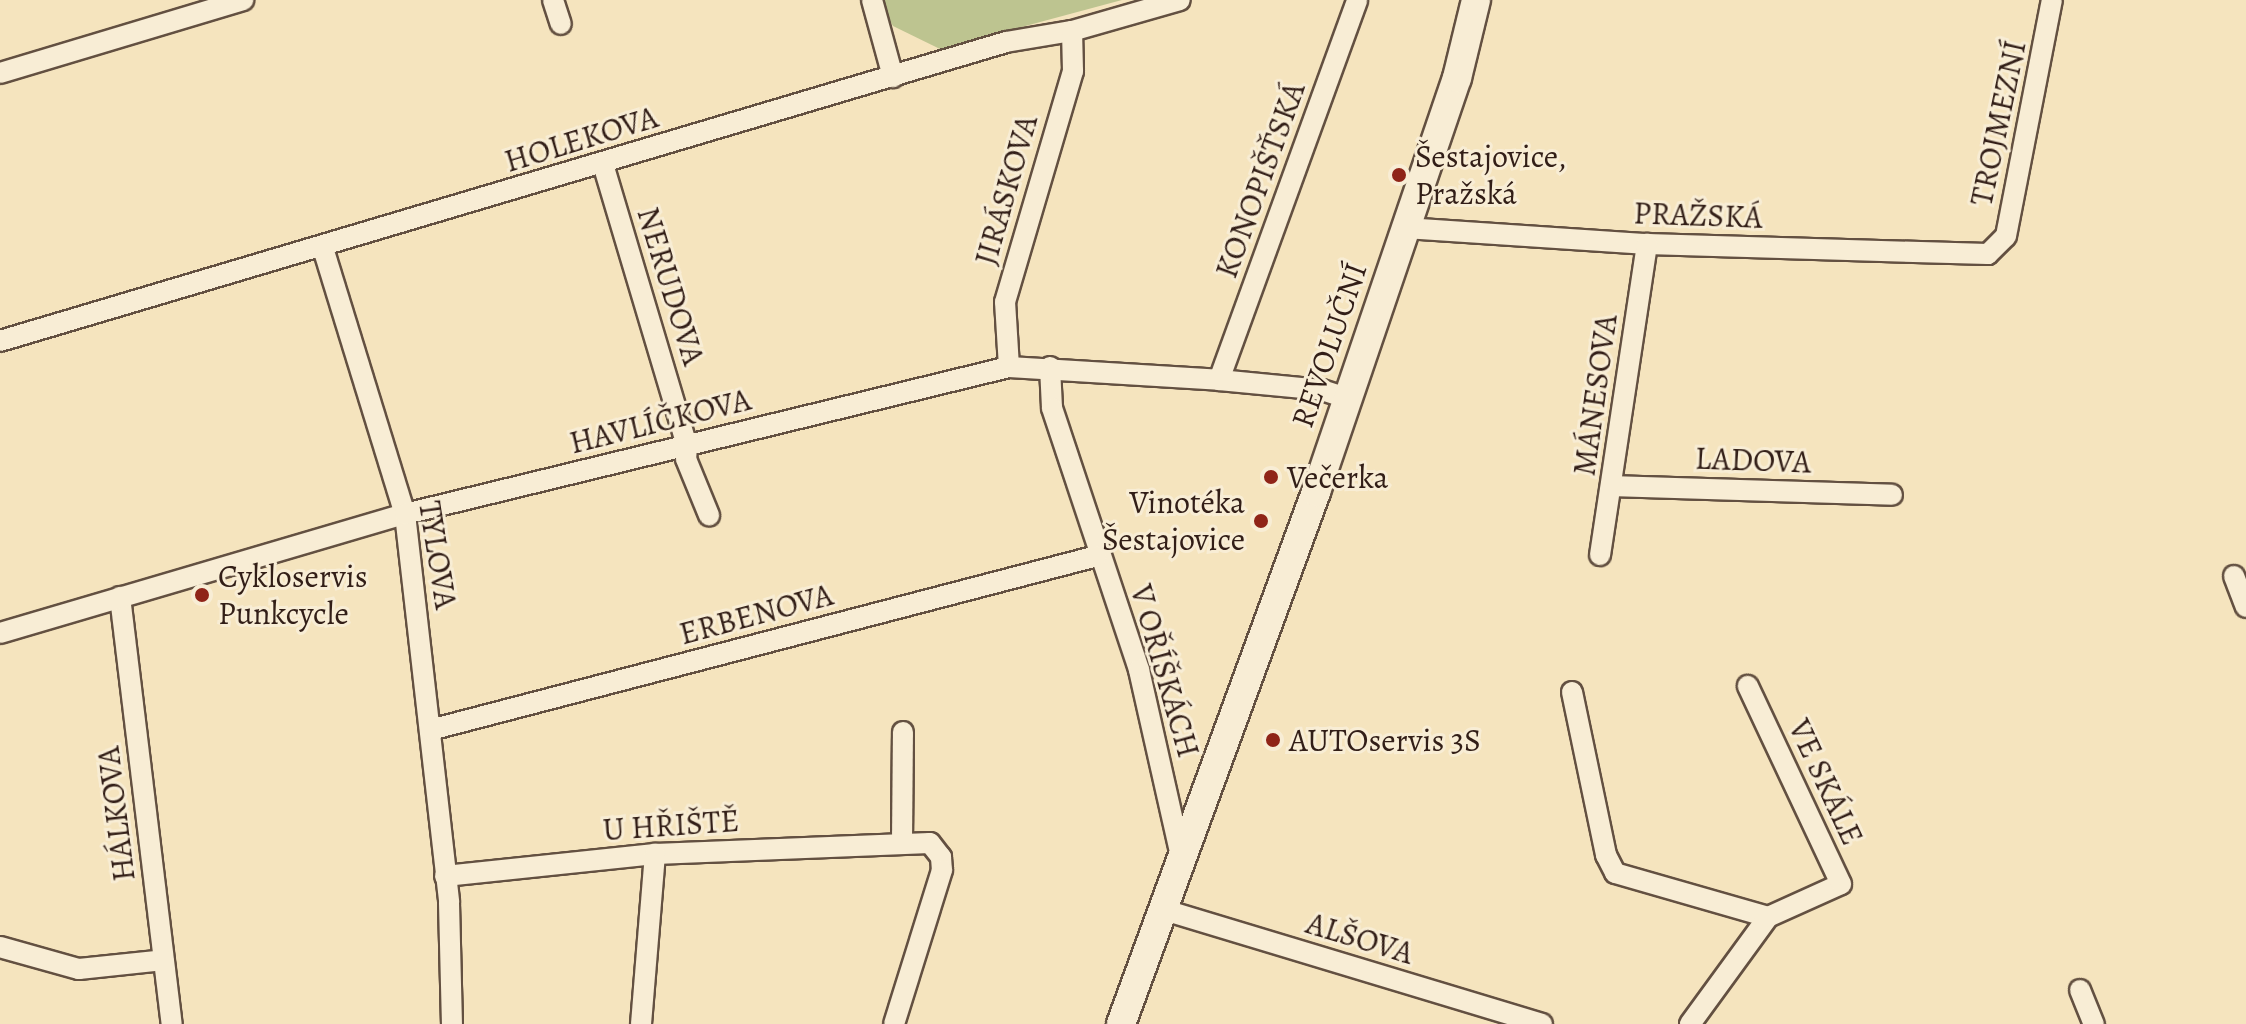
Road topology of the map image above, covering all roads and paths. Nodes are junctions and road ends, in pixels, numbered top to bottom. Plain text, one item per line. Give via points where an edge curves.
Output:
1 (243, 0) edge
2 (553, 0) edge
3 (872, 0) edge
4 (1180, 0) edge
5 (1357, 0) edge
6 (1476, 0) edge
7 (2052, 0) edge
8 (561, 24) dead end
9 (1072, 31) junction
10 (0, 73) edge
11 (893, 77) junction
12 (603, 164) junction
13 (1405, 228) junction
14 (1647, 244) junction
15 (323, 248) junction
16 (1988, 254) joint
17 (0, 341) edge
18 (1009, 367) junction
19 (1050, 367) junction
20 (1219, 380) junction
21 (1346, 398) junction
22 (687, 446) junction
23 (1612, 486) junction
24 (1892, 495) dead end
25 (405, 514) junction
26 (709, 515) dead end
27 (1600, 555) dead end
28 (1097, 556) junction
29 (2234, 576) dead end
30 (120, 597) junction
31 (2246, 607) edge
32 (0, 633) edge
33 (1748, 686) dead end
34 (1572, 692) dead end
35 (430, 730) junction
36 (903, 732) dead end
37 (902, 842) junction
38 (655, 854) junction
39 (1181, 856) junction
40 (445, 876) junction
41 (1161, 909) junction
42 (1768, 917) junction
43 (0, 947) edge
44 (164, 960) junction
45 (2080, 990) dead end
46 (172, 1024) edge
47 (452, 1024) edge
48 (641, 1024) edge
49 (894, 1024) edge
50 (1121, 1024) edge
51 (1542, 1024) edge
52 (1690, 1024) edge
53 (2094, 1024) edge

1 - 10 street
2 - 8 street
3 - 11 street
4 - 9 street, HOLEKOVA
5 - 20 street, KONOPIŠŤSKÁ
6 - 13 street, REVOLUČNÍ via 1462,60
7 - 16 street, TROJMEZNÍ via 2006,236
9 - 11 street, HOLEKOVA via 1006,42
9 - 18 street, JIRÁSKOVA via 1073,71 1005,302
11 - 12 street, HOLEKOVA
12 - 15 street, HOLEKOVA
12 - 22 street, NERUDOVA
13 - 14 street, PRAŽSKÁ
13 - 21 street, REVOLUČNÍ
14 - 16 street, PRAŽSKÁ
14 - 23 street, MÁNESOVA
15 - 17 street, HOLEKOVA
15 - 25 street, TYLOVA
18 - 19 street, HAVLÍČKOVA
18 - 22 street, HAVLÍČKOVA
19 - 20 street, HAVLÍČKOVA
19 - 28 street, V OŘÍŠKÁCH via 1049,398
20 - 21 street, HAVLÍČKOVA via 1322,390
21 - 39 street, REVOLUČNÍ
22 - 25 street, HAVLÍČKOVA
22 - 26 street, NERUDOVA via 686,459
23 - 24 street, LADOVA
23 - 27 street, MÁNESOVA
25 - 30 street, HAVLÍČKOVA
25 - 35 street, TYLOVA
28 - 35 street, ERBENOVA
28 - 39 street, V OŘÍŠKÁCH via 1139,670
29 - 31 street
30 - 32 street, HAVLÍČKOVA
30 - 44 street, HÁLKOVA
33 - 42 street, VE SKÁLE via 1841,884
34 - 42 street via 1606,855 1615,873
35 - 40 street, TYLOVA
36 - 37 street
37 - 38 street, U HŘIŠTĚ
37 - 49 street, U HŘIŠTĚ via 930,843 942,863
38 - 40 street, U HŘIŠTĚ
38 - 48 street
39 - 41 street, REVOLUČNÍ
40 - 47 street, TYLOVA
41 - 50 street, REVOLUČNÍ
41 - 51 street, ALŠOVA
42 - 52 street, VE SKÁLE
43 - 44 street via 79,969
44 - 46 street, HÁLKOVA
45 - 53 street

